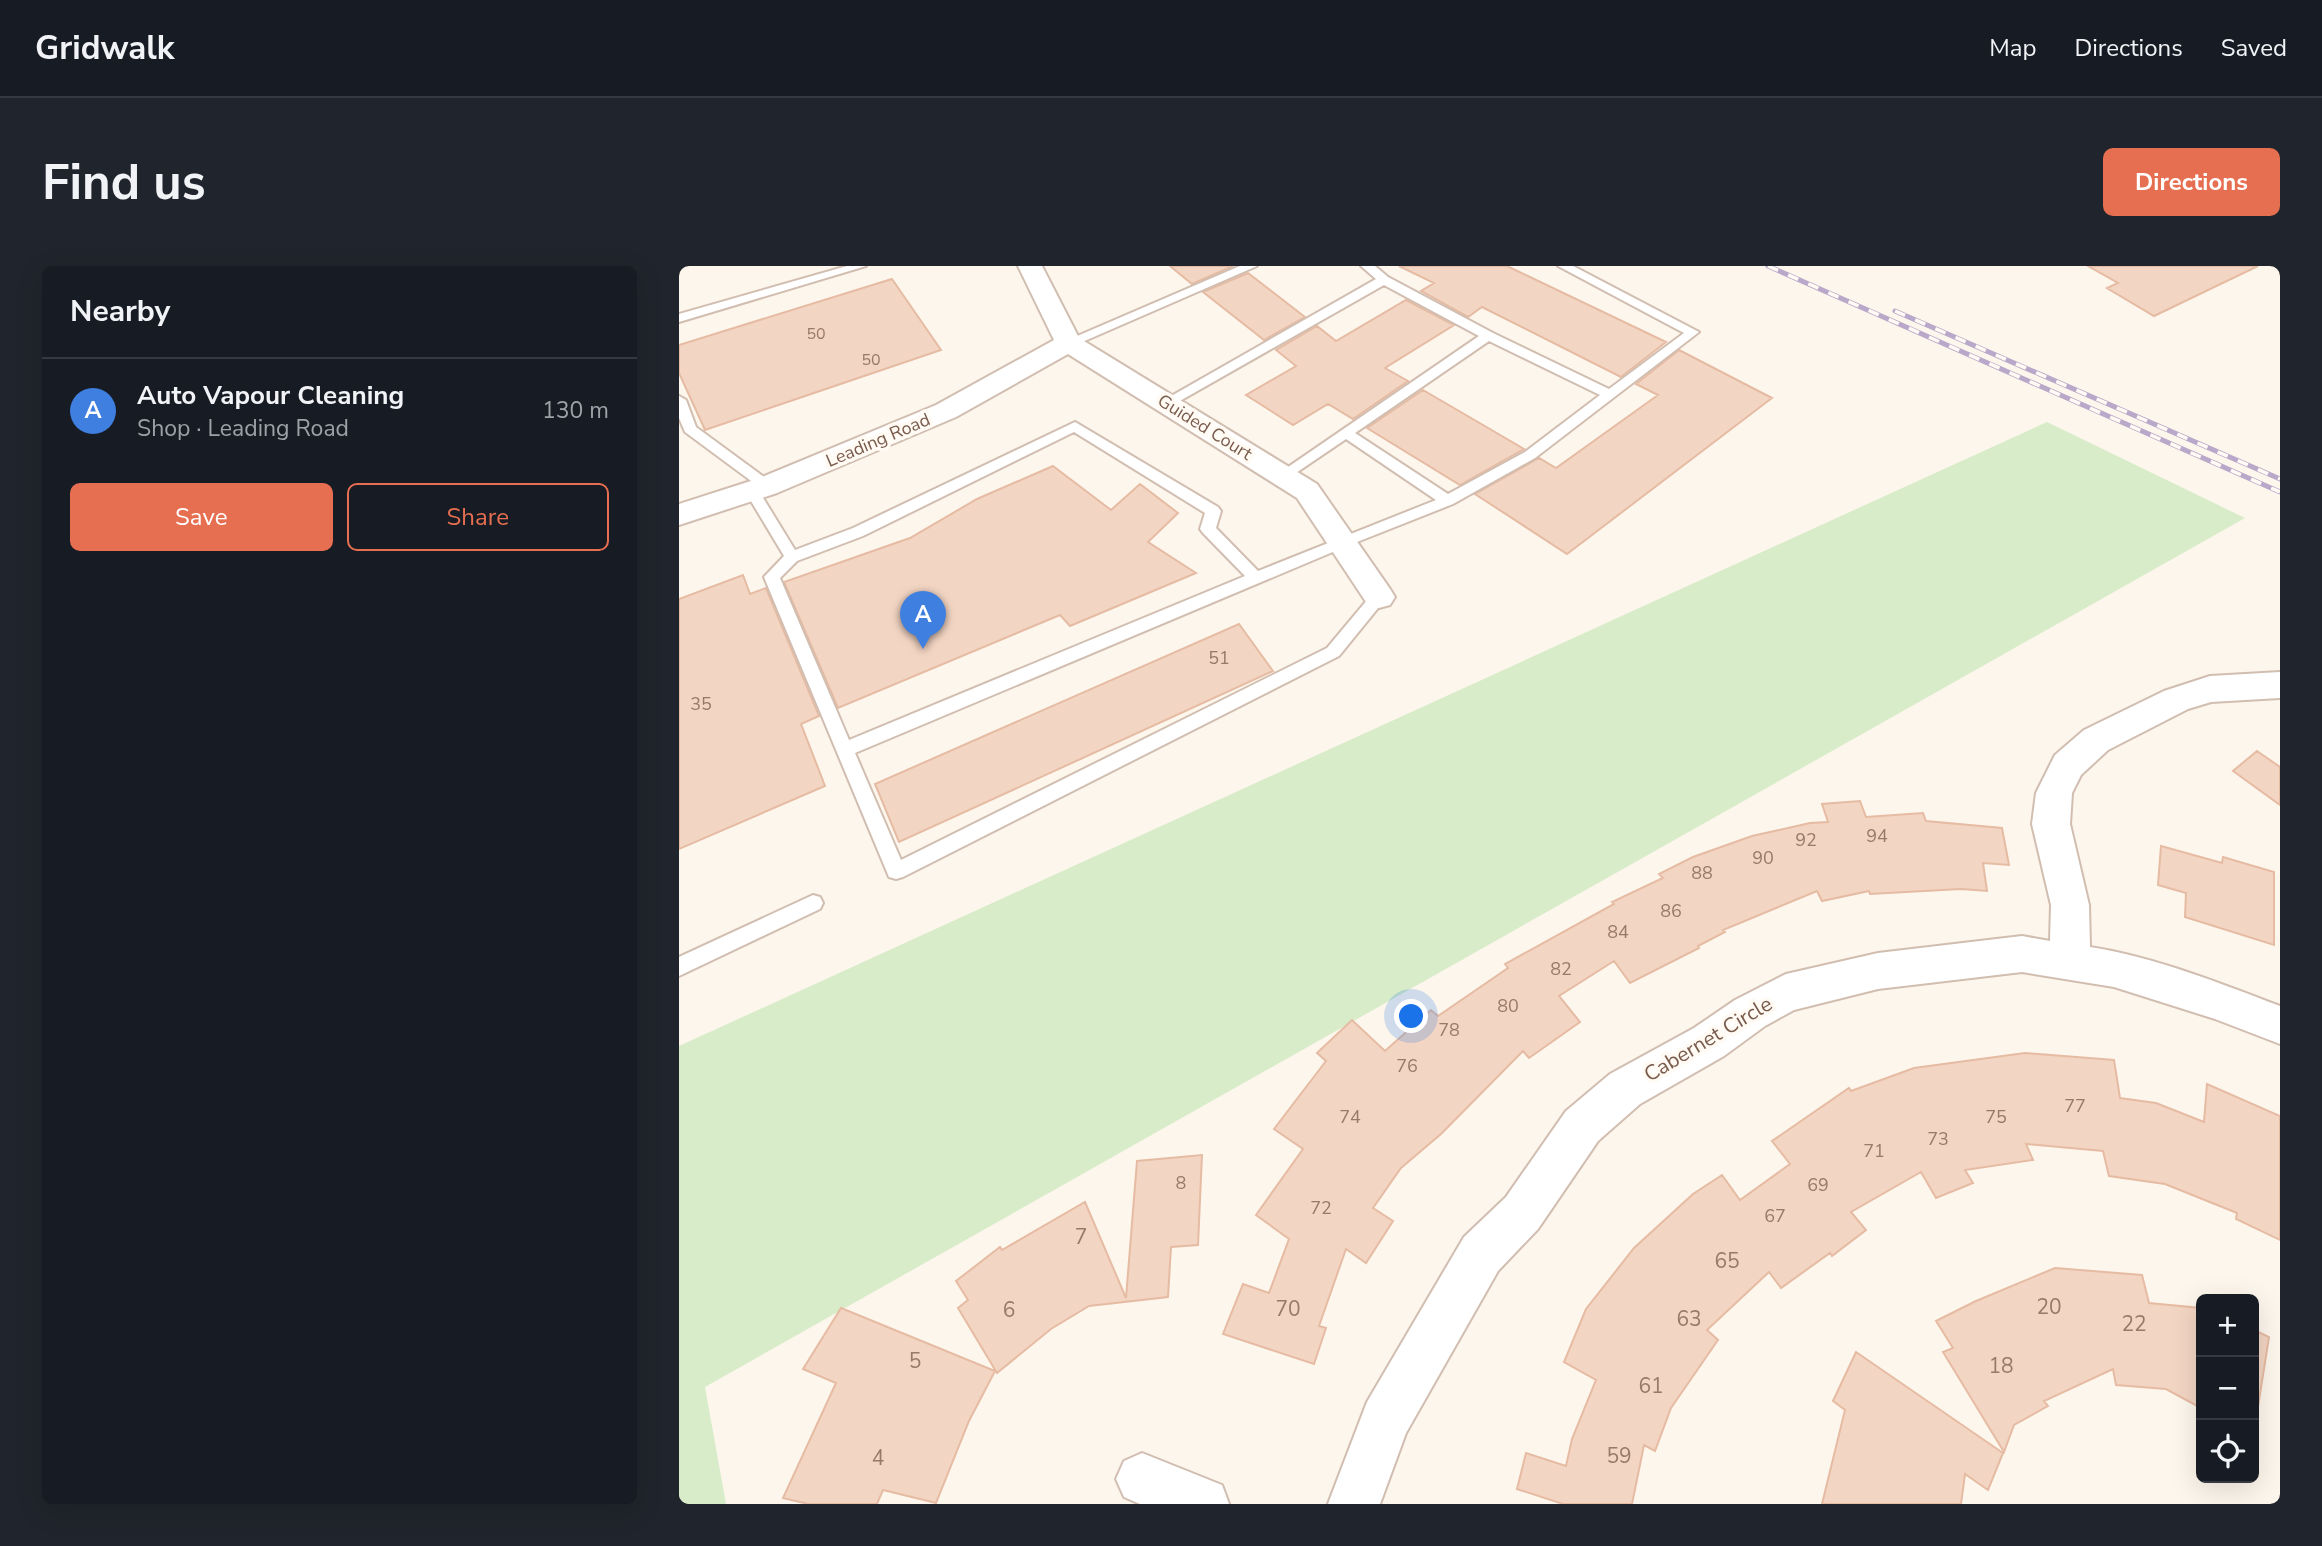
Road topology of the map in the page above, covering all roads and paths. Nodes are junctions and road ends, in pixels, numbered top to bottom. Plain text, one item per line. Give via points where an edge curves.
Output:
1 (860, 266) edge
2 (1251, 266) edge
3 (1367, 266) edge
4 (1564, 266) edge
5 (1035, 268) edge
6 (1384, 280) junction
7 (679, 318) edge
8 (1488, 336) junction
9 (1067, 343) junction
10 (1611, 395) junction
11 (679, 400) edge
12 (1166, 403) junction
13 (1346, 433) junction
14 (1282, 476) junction
15 (759, 488) junction
16 (1448, 501) junction
17 (679, 515) edge
18 (1342, 542) junction
19 (792, 557) junction
20 (1255, 578) junction
21 (1379, 597) joint
22 (2280, 685) edge
23 (843, 750) junction
24 (813, 903) dead end
25 (2070, 961) junction
26 (679, 967) edge
27 (2280, 1025) edge
28 (1142, 1479) dead end
29 (1203, 1504) edge
30 (1354, 1504) edge

1 - 7 lane
2 - 9 lane
3 - 6 lane
4 - 10 lane via 1693,332
5 - 9 street
6 - 8 lane
6 - 12 lane
8 - 10 lane
8 - 13 lane
9 - 12 street, Guided Court
9 - 15 street, Leading Road via 946,411
10 - 16 lane via 1530,456
11 - 15 lane via 690,429
12 - 14 street, Guided Court
13 - 14 lane
13 - 16 lane
14 - 18 street, Guided Court via 1307,491
15 - 17 street, Leading Road
15 - 19 lane
16 - 18 lane
18 - 20 lane
18 - 21 street, Guided Court
19 - 20 lane via 859,532 1075,426 1213,511 1208,529
19 - 23 lane via 772,578
20 - 23 lane
21 - 23 lane via 1333,652 896,871
22 - 25 street via 2210,689 2176,700 2096,740 2068,765 2054,793 2051,824 2070,905
24 - 26 lane
25 - 27 street, Cabernet Circle via 2114,969
25 - 30 street, Cabernet Circle via 2022,954 1878,971 1786,993 1625,1089 1582,1126 1522,1213 1481,1254 1385,1420
28 - 29 street

